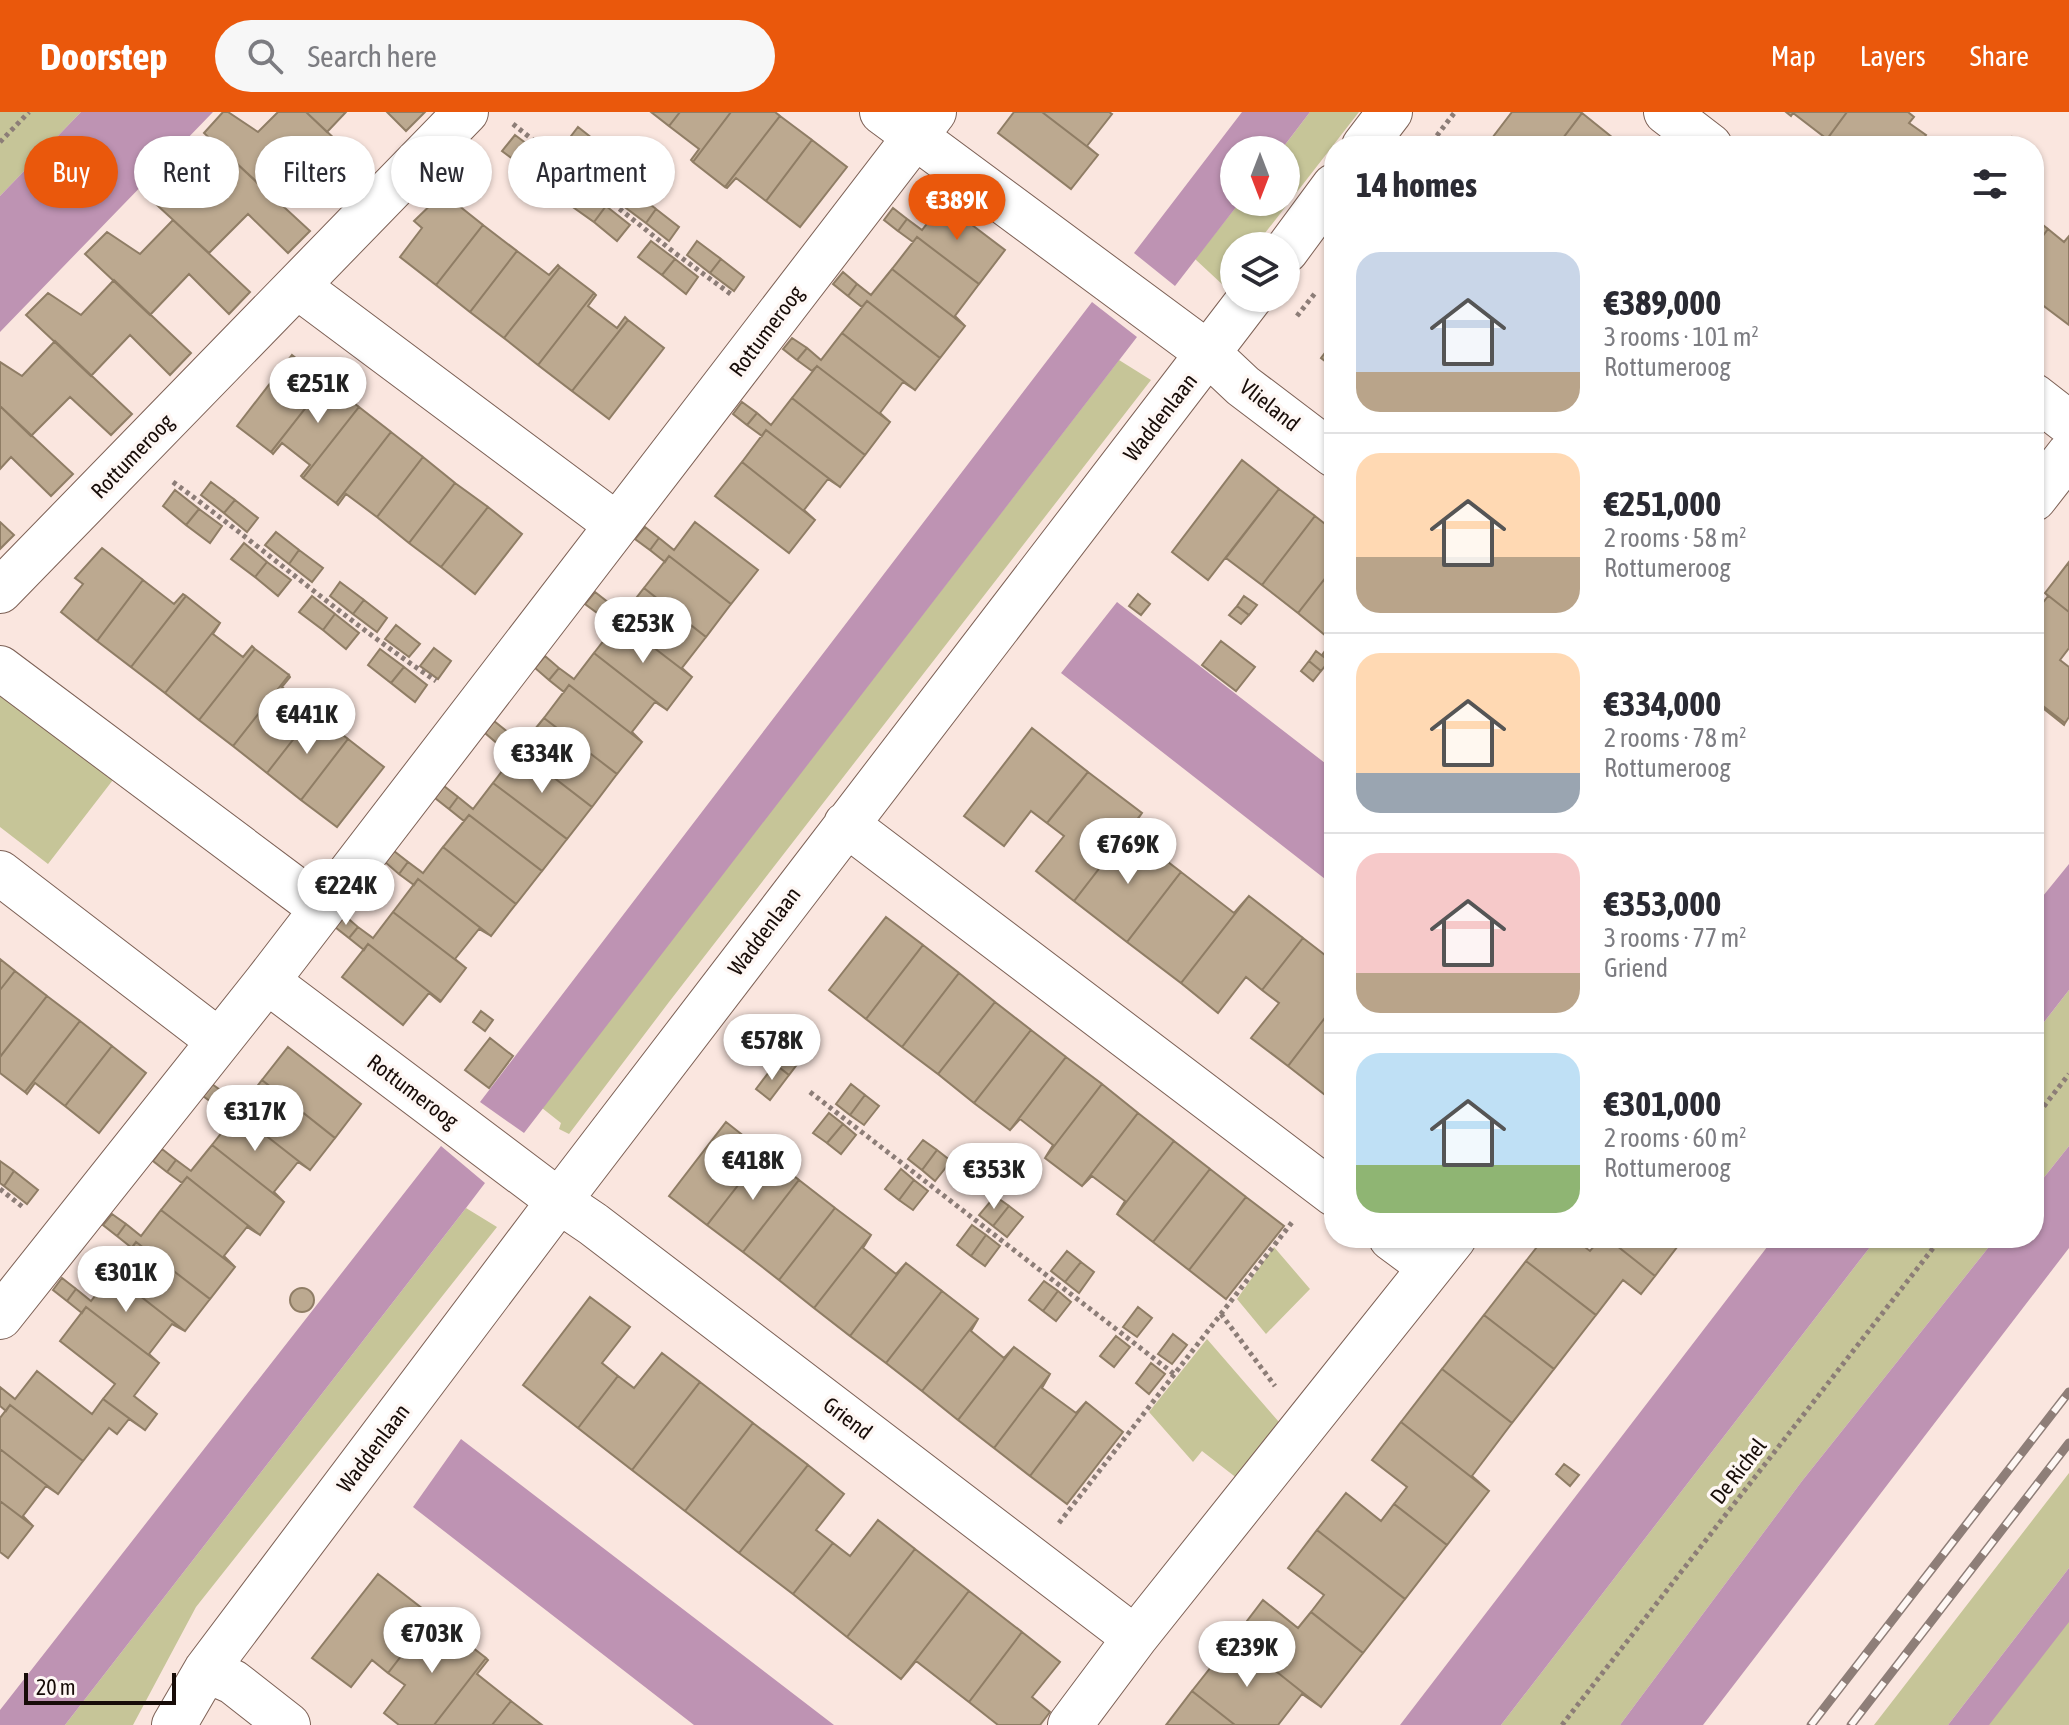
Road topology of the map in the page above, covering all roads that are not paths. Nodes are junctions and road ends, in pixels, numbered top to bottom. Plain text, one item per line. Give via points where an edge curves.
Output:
1 (466, 112) edge
2 (1390, 112) edge
3 (1666, 112) edge
4 (910, 120) edge
5 (1372, 136) edge
6 (1697, 136) edge
7 (1324, 200) edge
8 (1300, 232) edge
9 (297, 286) junction
10 (1240, 312) edge
11 (1209, 354) junction
12 (2044, 404) edge
13 (2069, 423) edge
14 (1324, 447) edge
15 (2069, 454) edge
16 (2044, 486) edge
17 (617, 525) junction
18 (0, 591) edge
19 (0, 668) edge
20 (846, 824) junction
21 (0, 873) edge
22 (322, 909) junction
23 (267, 981) junction
24 (219, 1041) junction
25 (1324, 1187) edge
26 (559, 1201) junction
27 (1442, 1253) edge
28 (0, 1317) edge
29 (1135, 1638) junction
30 (206, 1670) junction
31 (174, 1725) edge
32 (288, 1725) edge
33 (1070, 1725) edge

1 - 9 street, Rottumeroog
2 - 5 street
3 - 6 street
4 - 11 street, Rottumeroog
4 - 17 street, Rottumeroog via 772,323
7 - 8 street
9 - 17 street
9 - 18 street, Rottumeroog
10 - 11 street, Waddenlaan
11 - 14 street, Vlieland
11 - 20 street, Waddenlaan
12 - 13 street
15 - 16 street
17 - 22 street, Rottumeroog
19 - 22 street
20 - 25 street
20 - 26 street, Waddenlaan
21 - 24 street
22 - 23 street, Rottumeroog
23 - 24 street, Rottumeroog
23 - 26 street, Rottumeroog
24 - 28 street, Rottumeroog
26 - 29 street, Griend
26 - 30 street, Waddenlaan
27 - 29 street
29 - 33 street
30 - 31 street, Waddenlaan
30 - 32 street via 233,1682

